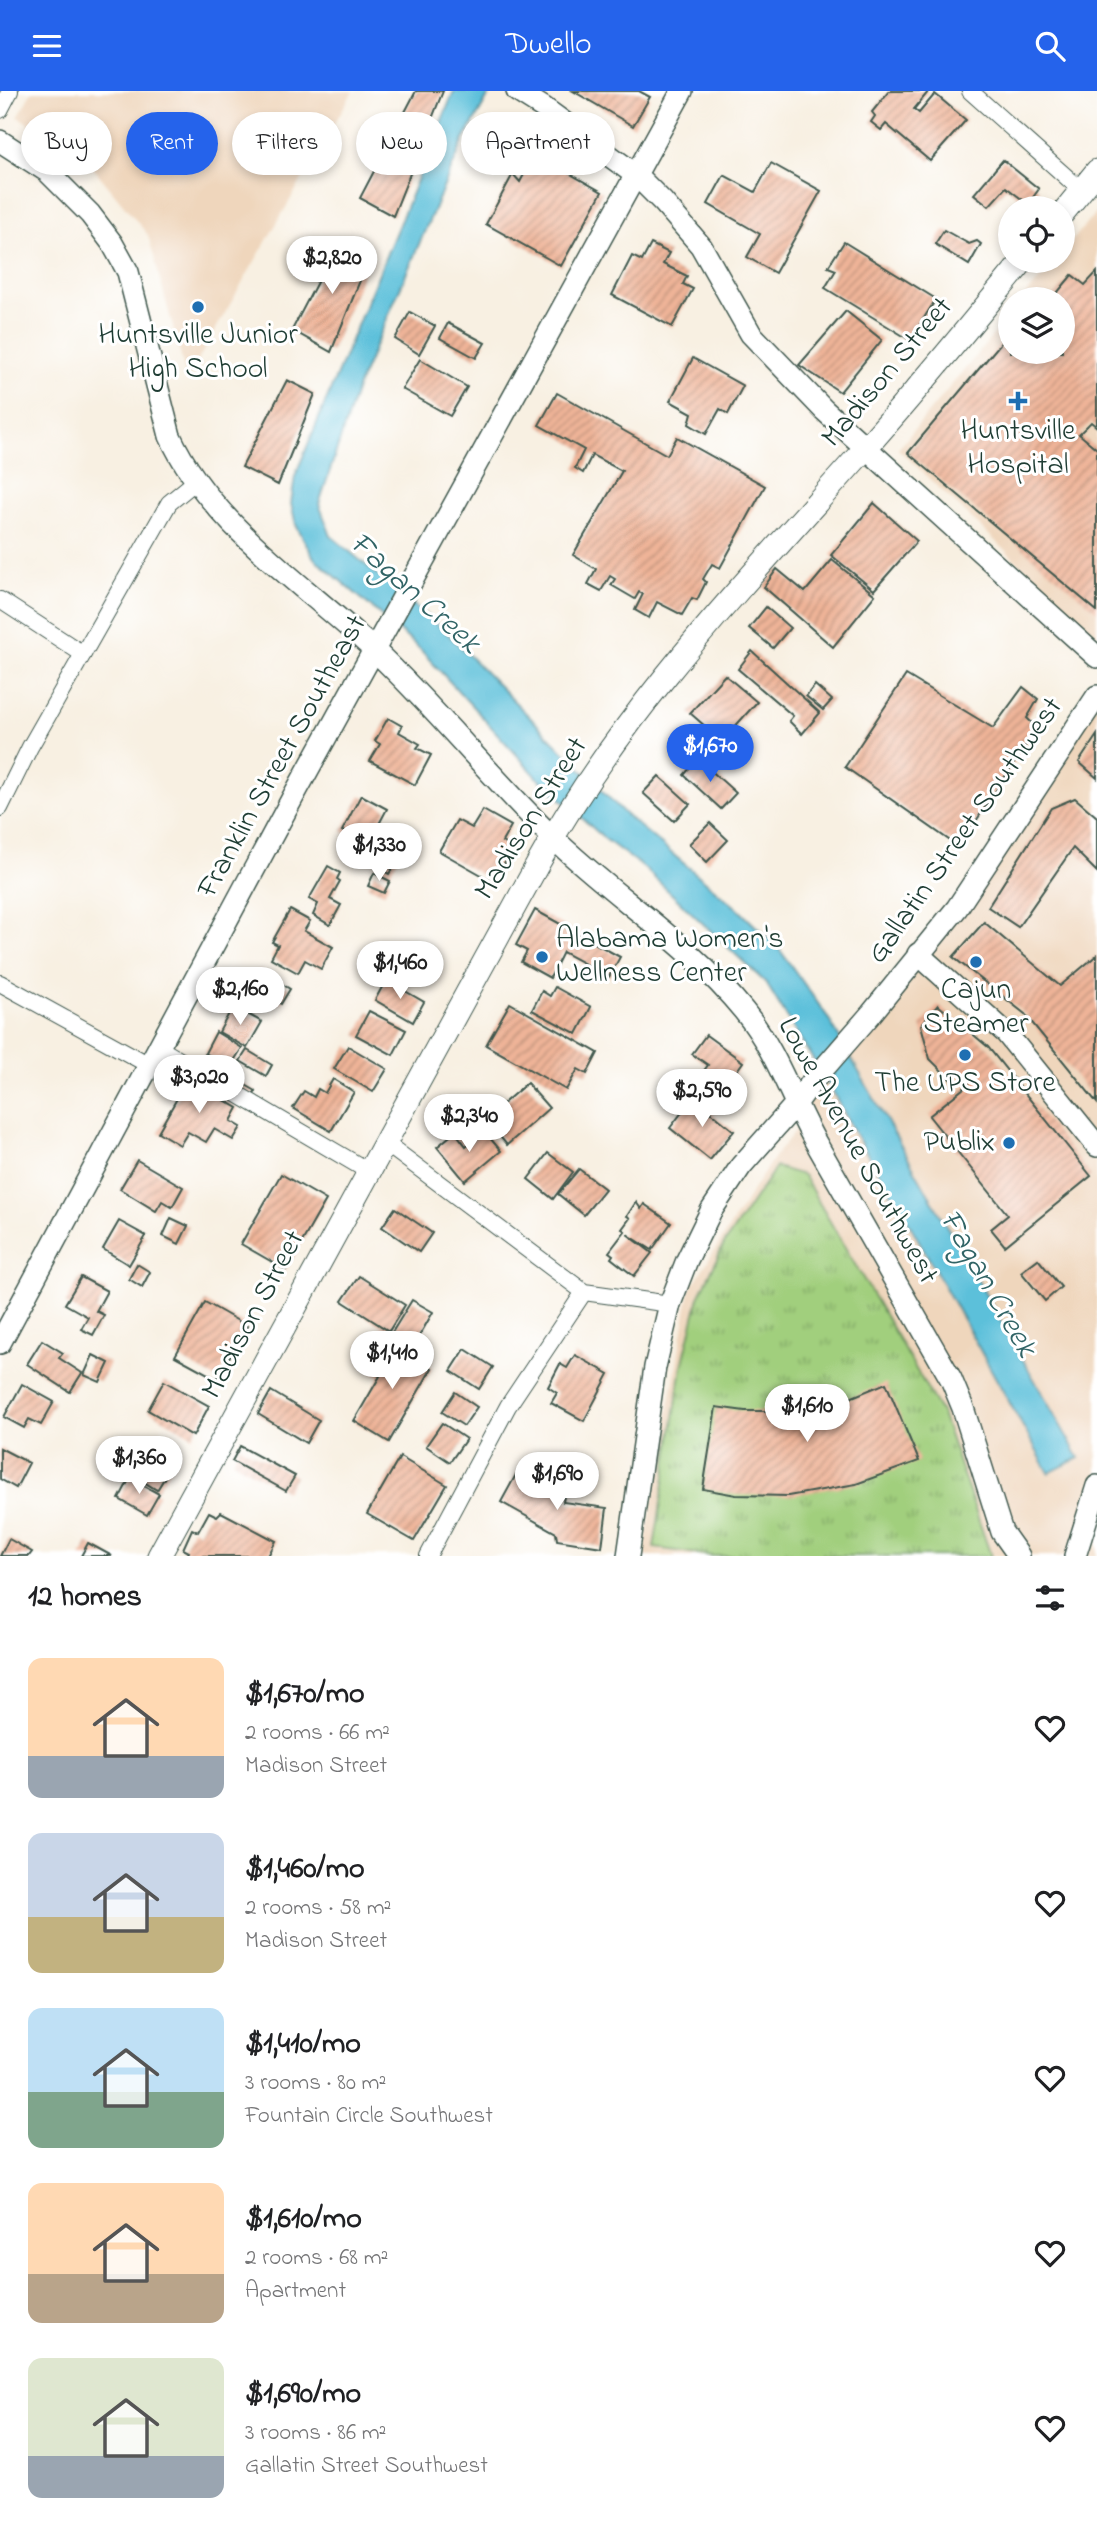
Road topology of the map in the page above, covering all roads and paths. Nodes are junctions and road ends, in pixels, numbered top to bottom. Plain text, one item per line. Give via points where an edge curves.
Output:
1 (10, 91) edge
2 (517, 91) edge
3 (682, 91) edge
4 (970, 91) edge
5 (0, 110) edge
6 (0, 141) edge
7 (1097, 171) edge
8 (636, 175) junction
9 (1081, 190) junction
10 (1075, 198) edge
11 (1013, 273) edge
12 (866, 449) junction
13 (197, 480) junction
14 (0, 600) edge
15 (374, 650) junction
16 (83, 654) junction
17 (1097, 657) edge
18 (1097, 696) edge
19 (0, 808) edge
20 (552, 838) junction
21 (918, 954) junction
22 (0, 983) edge
23 (154, 1057) junction
24 (795, 1105) junction
25 (384, 1142) junction
26 (1097, 1146) edge
27 (368, 1171) junction
28 (584, 1292) junction
29 (670, 1304) junction
30 (0, 1343) edge
31 (1097, 1486) edge
32 (159, 1556) edge
33 (428, 1556) edge
34 (628, 1556) edge
35 (1019, 1556) edge
36 (1075, 1556) edge

1 - 5 street
2 - 8 street
3 - 8 street, Franklin Street Southeast
4 - 9 street
6 - 13 street, Lowe Avenue Southwest via 48,172 112,243 128,272 170,436 181,461
7 - 9 main road
8 - 12 street via 701,246 751,334
8 - 15 street, Franklin Street Southeast
9 - 10 main road
11 - 12 main road, Madison Street
12 - 17 street
12 - 20 main road, Madison Street via 689,649 597,769
13 - 15 street, Lowe Avenue Southwest via 235,526
13 - 16 street via 169,503
14 - 16 street
15 - 20 street, Lowe Avenue Southwest
15 - 23 street, Franklin Street Southeast
16 - 19 street
18 - 21 street, Gallatin Street Southwest via 957,908
20 - 24 street, Lowe Avenue Southwest via 703,965 753,1024 776,1059
20 - 25 main road, Madison Street
21 - 24 street, Gallatin Street Southwest
21 - 26 street via 1006,1033
22 - 23 street
23 - 27 street
23 - 30 street, Franklin Street Southeast
24 - 29 street, Gallatin Street Southwest via 741,1166 711,1211
24 - 35 street, Lowe Avenue Southwest via 951,1379 1002,1532
25 - 27 main road, Madison Street
25 - 28 street
27 - 32 main road, Madison Street
28 - 29 street
28 - 33 street via 508,1406
29 - 34 street, Gallatin Street Southwest via 655,1367
31 - 36 street

